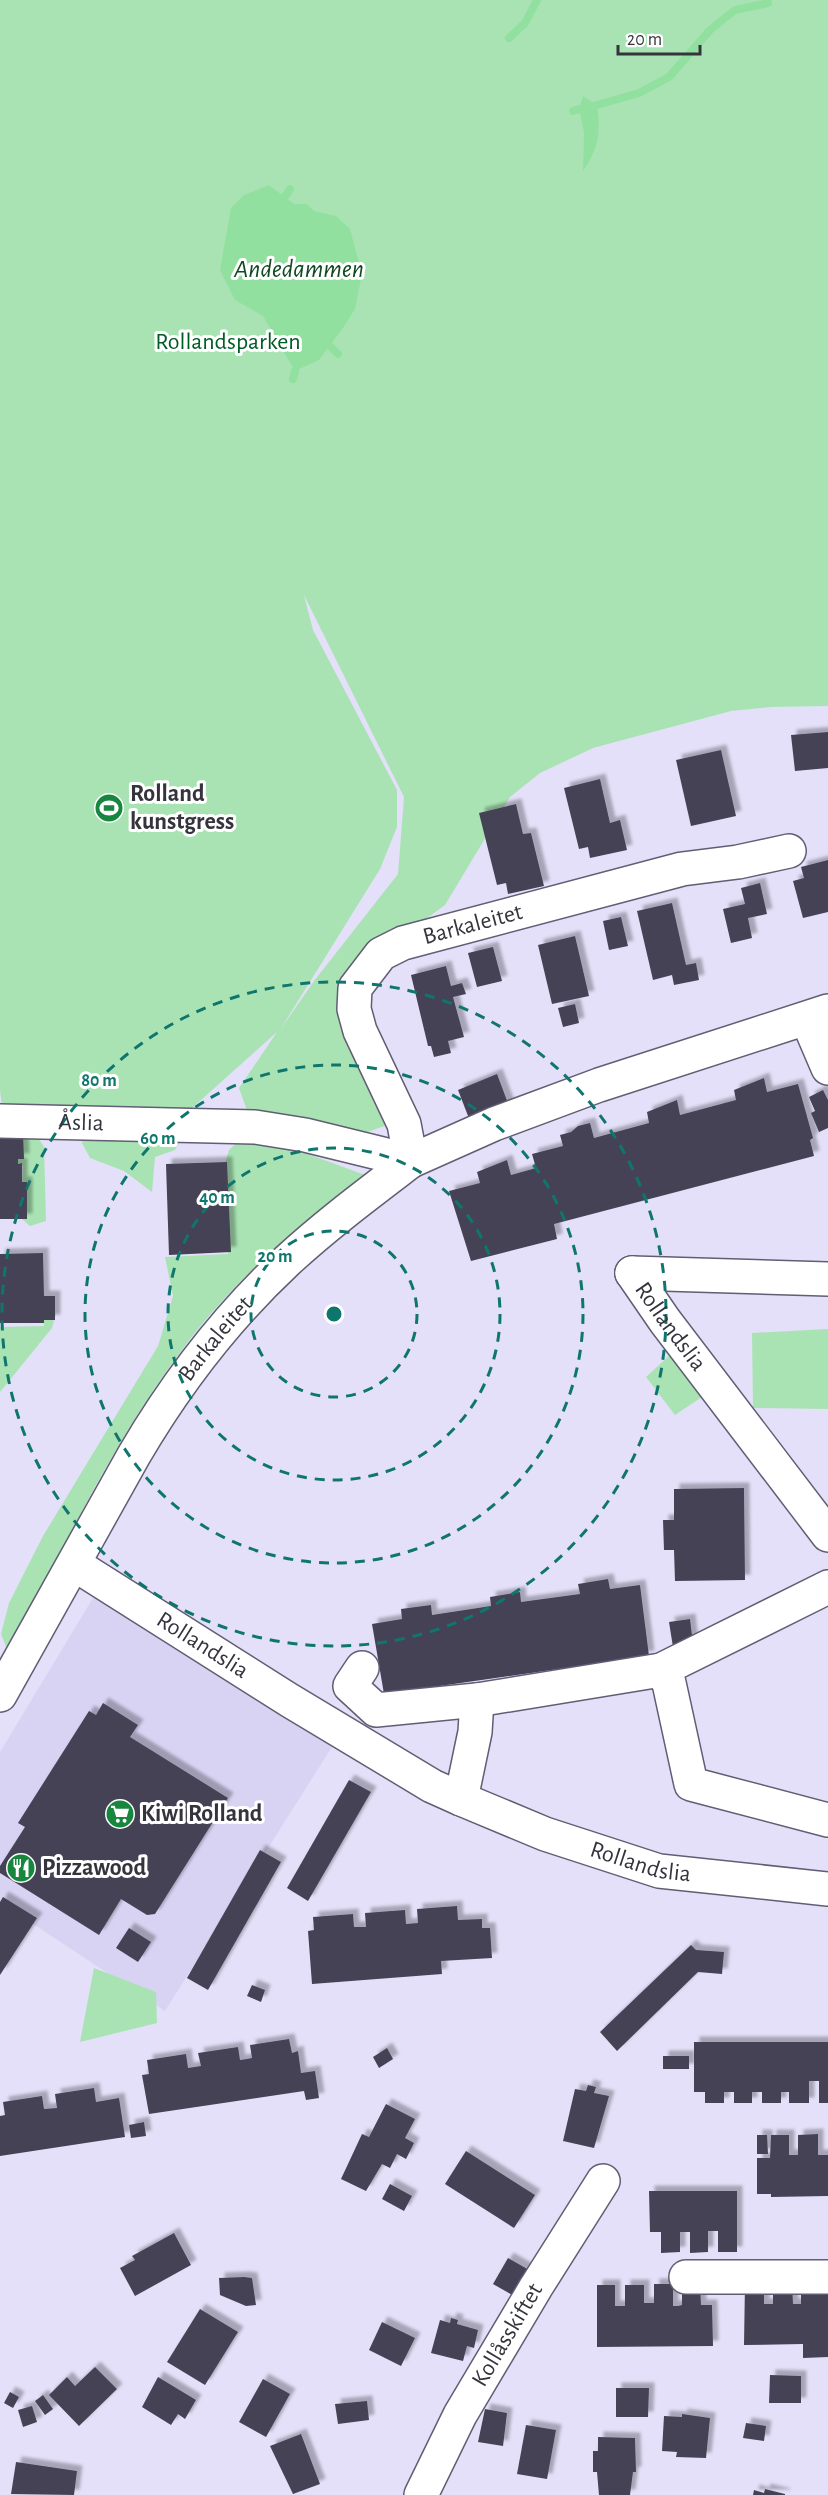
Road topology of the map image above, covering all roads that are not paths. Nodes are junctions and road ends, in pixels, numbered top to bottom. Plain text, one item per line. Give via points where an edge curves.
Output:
1 (789, 851) dead end
2 (817, 1015) edge
3 (828, 1068) edge
4 (1, 1113) edge
5 (411, 1161) junction
6 (828, 1280) edge
7 (828, 1535) edge
8 (74, 1564) junction
9 (828, 1587) edge
10 (362, 1668) dead end
11 (662, 1670) junction
12 (0, 1695) edge
13 (477, 1700) junction
14 (461, 1799) junction
15 (828, 1820) edge
16 (828, 1889) edge
17 (603, 2181) dead end
18 (686, 2277) dead end
19 (828, 2277) edge
20 (422, 2495) edge

1 - 5 street, Barkaleitet via 682,869 403,943 381,954 355,988 354,1009 360,1031 404,1124
2 - 3 street, Barkaleitet
2 - 5 street, Barkaleitet via 599,1085 494,1124
4 - 5 street, Åslia via 255,1127
5 - 8 street, Barkaleitet via 286,1262 216,1338 156,1417
6 - 7 street, Rollandslia via 632,1273
8 - 12 street
8 - 14 street, Rollandslia via 297,1705 432,1786
9 - 11 street
10 - 13 street via 350,1686 376,1710
11 - 13 street
11 - 15 street via 669,1683 691,1784
13 - 14 street via 475,1732
14 - 16 street, Rollandslia via 545,1834 659,1871
17 - 20 street, Kollåsskiftet via 459,2415
18 - 19 street

